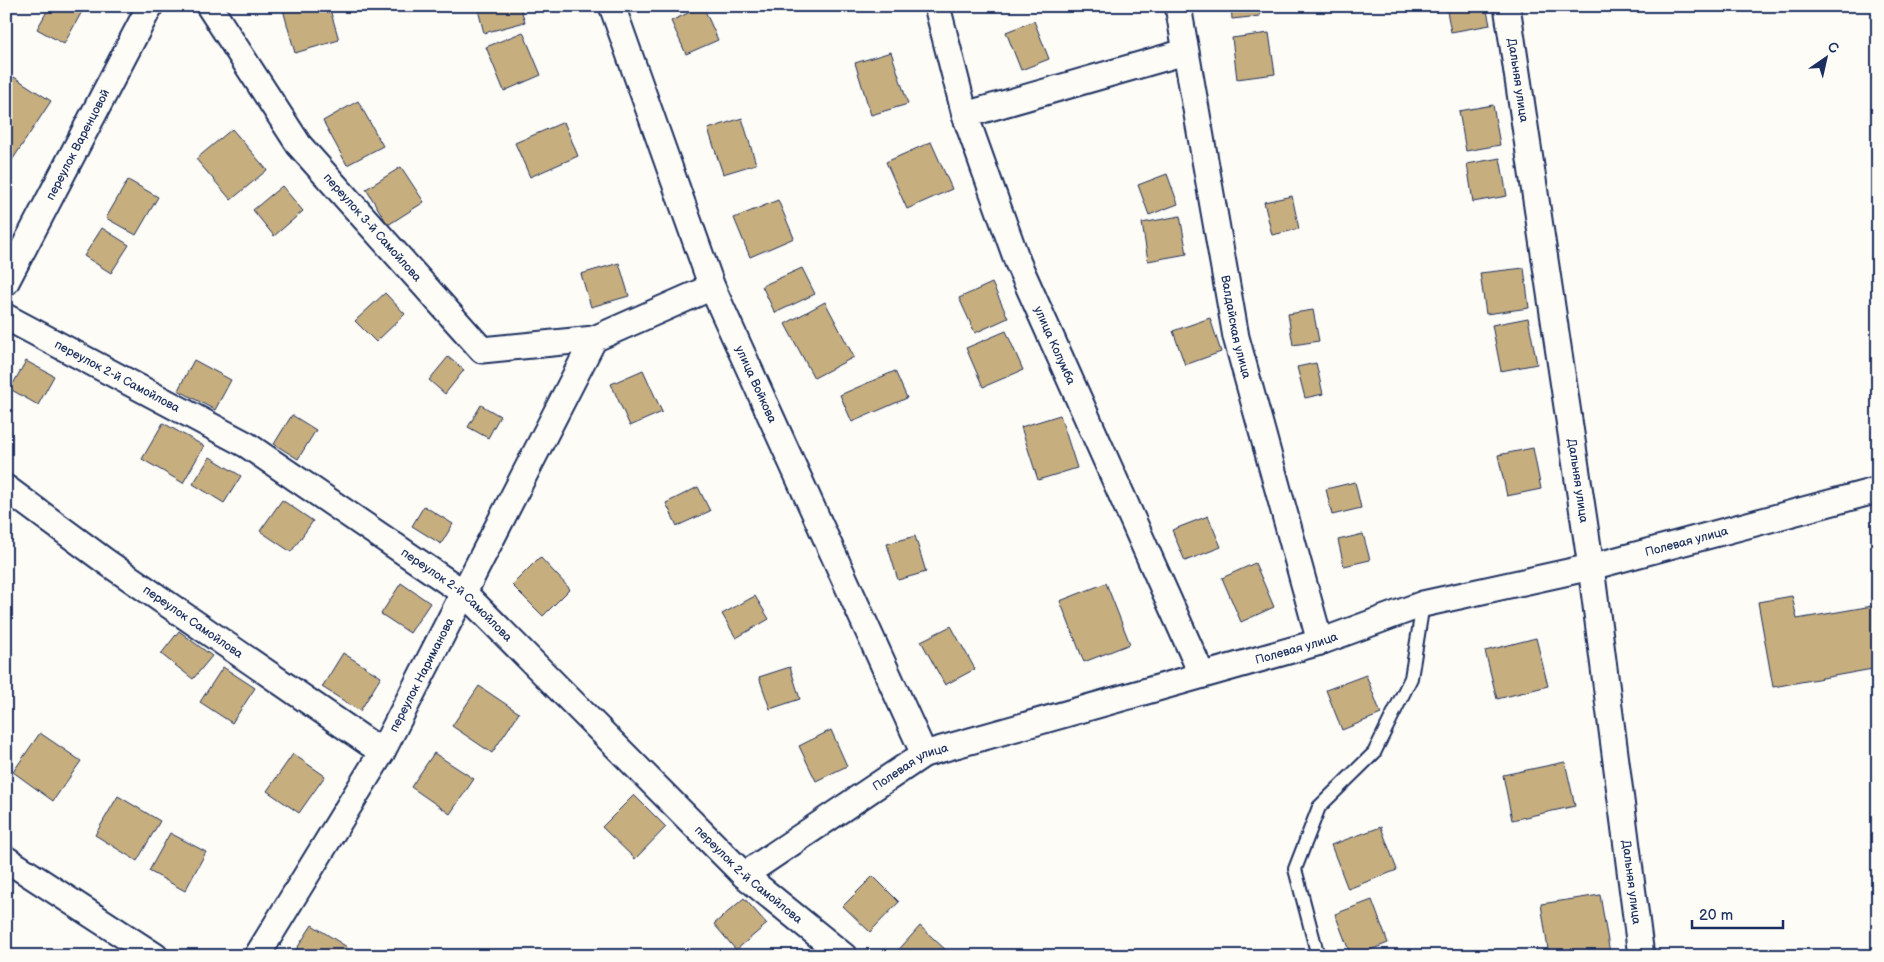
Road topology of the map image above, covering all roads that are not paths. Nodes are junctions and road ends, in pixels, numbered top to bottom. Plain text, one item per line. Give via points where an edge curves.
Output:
1 (150, 6) edge
2 (209, 6) edge
3 (612, 6) edge
4 (936, 6) edge
5 (1178, 6) edge
6 (1507, 6) edge
7 (1185, 52) junction
8 (965, 115) junction
9 (6, 282) edge
10 (712, 287) junction
11 (6, 318) edge
12 (594, 339) junction
13 (6, 488) edge
14 (1878, 490) edge
15 (1591, 567) junction
16 (464, 593) junction
17 (1423, 604) junction
18 (1320, 642) junction
19 (1202, 675) junction
20 (382, 752) junction
21 (924, 754) junction
22 (6, 859) edge
23 (744, 875) junction
24 (155, 956) edge
25 (257, 956) edge
26 (844, 956) edge
27 (1318, 956) edge
28 (1641, 956) edge

1 - 9 street, переулок Варенцовой
2 - 12 street, переулок 3-й Самойлова via 299,145 482,350
3 - 10 street, улица Войкова
4 - 8 street, улица Колумба
5 - 7 street, Валдайская улица
6 - 15 street, Дальняя улица
7 - 8 street
7 - 18 street, Валдайская улица via 1236,337
8 - 19 street, улица Колумба via 1018,263
10 - 12 street
10 - 21 street, улица Войкова
11 - 16 street, переулок 2-й Самойлова via 247,446
12 - 16 street, переулок Нариманова
13 - 20 street, переулок Самойлова via 105,561
14 - 15 street, Полевая улица
15 - 17 street, Полевая улица
15 - 28 street, Дальняя улица
16 - 20 street, переулок Нариманова
16 - 23 street, переулок 2-й Самойлова
17 - 18 street, Полевая улица
17 - 27 lane via 1411,678 1374,753 1319,807 1296,869
18 - 19 street, Полевая улица
19 - 21 street, Полевая улица
20 - 25 street, переулок Нариманова
21 - 23 street, Полевая улица
22 - 24 street
23 - 26 street, переулок 2-й Самойлова

